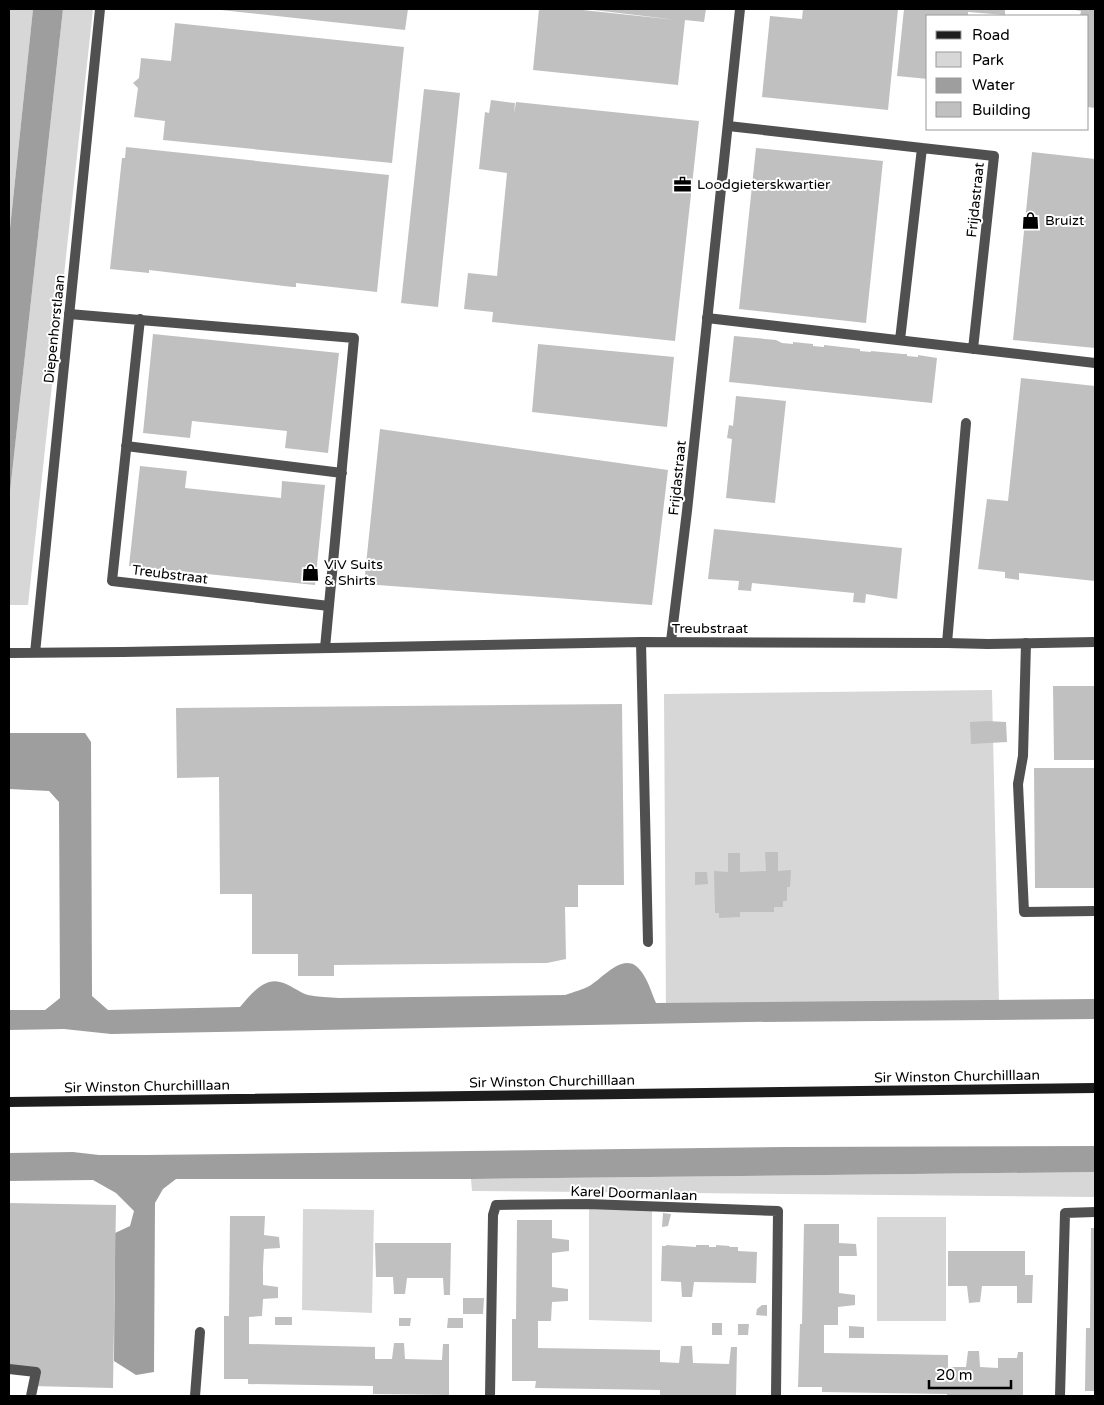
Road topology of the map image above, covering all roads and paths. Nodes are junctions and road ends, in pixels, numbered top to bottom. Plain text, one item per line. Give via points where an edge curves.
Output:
1 (100, 9) edge
2 (740, 9) edge
3 (728, 126) junction
4 (922, 148) junction
5 (69, 314) junction
6 (708, 318) junction
7 (140, 320) junction
8 (900, 340) junction
9 (973, 349) junction
10 (1095, 363) edge
11 (966, 423) dead end
12 (126, 446) junction
13 (342, 473) junction
14 (329, 606) junction
15 (641, 642) junction
16 (671, 642) junction
17 (1095, 642) edge
18 (947, 643) junction
19 (1026, 643) junction
20 (325, 648) junction
21 (9, 653) edge
22 (35, 653) junction
23 (1095, 911) edge
24 (648, 942) dead end
25 (1095, 1088) edge
26 (9, 1102) edge
27 (1095, 1212) edge
28 (200, 1332) dead end
29 (9, 1369) edge
30 (31, 1396) edge
31 (195, 1396) edge
32 (490, 1396) edge
33 (776, 1396) edge
34 (1060, 1396) edge

1 - 5 street, Diepenhorstlaan
2 - 3 street, Frijdastraat
3 - 4 street, Frijdastraat
3 - 6 street, Frijdastraat
4 - 8 street
4 - 9 street, Frijdastraat via 994,156
5 - 7 street
5 - 22 street, Diepenhorstlaan
6 - 8 street
6 - 16 street, Frijdastraat
7 - 12 street, Treubstraat
7 - 13 street via 354,338
8 - 9 street
9 - 10 street
11 - 18 street
12 - 13 street
12 - 14 street, Treubstraat via 112,581
13 - 14 street
14 - 20 street
15 - 16 street, Treubstraat
15 - 20 street, Treubstraat
15 - 24 street
16 - 18 street, Treubstraat
17 - 19 street, Treubstraat
18 - 19 street, Treubstraat
19 - 23 street via 1023,756 1018,784 1024,912
20 - 22 street, Treubstraat
21 - 22 street, Treubstraat
25 - 26 street, Sir Winston Churchilllaan
27 - 34 street via 1065,1212
28 - 31 street
29 - 30 street via 36,1372
32 - 33 street, Karel Doormanlaan via 493,1215 496,1205 588,1204 778,1211

